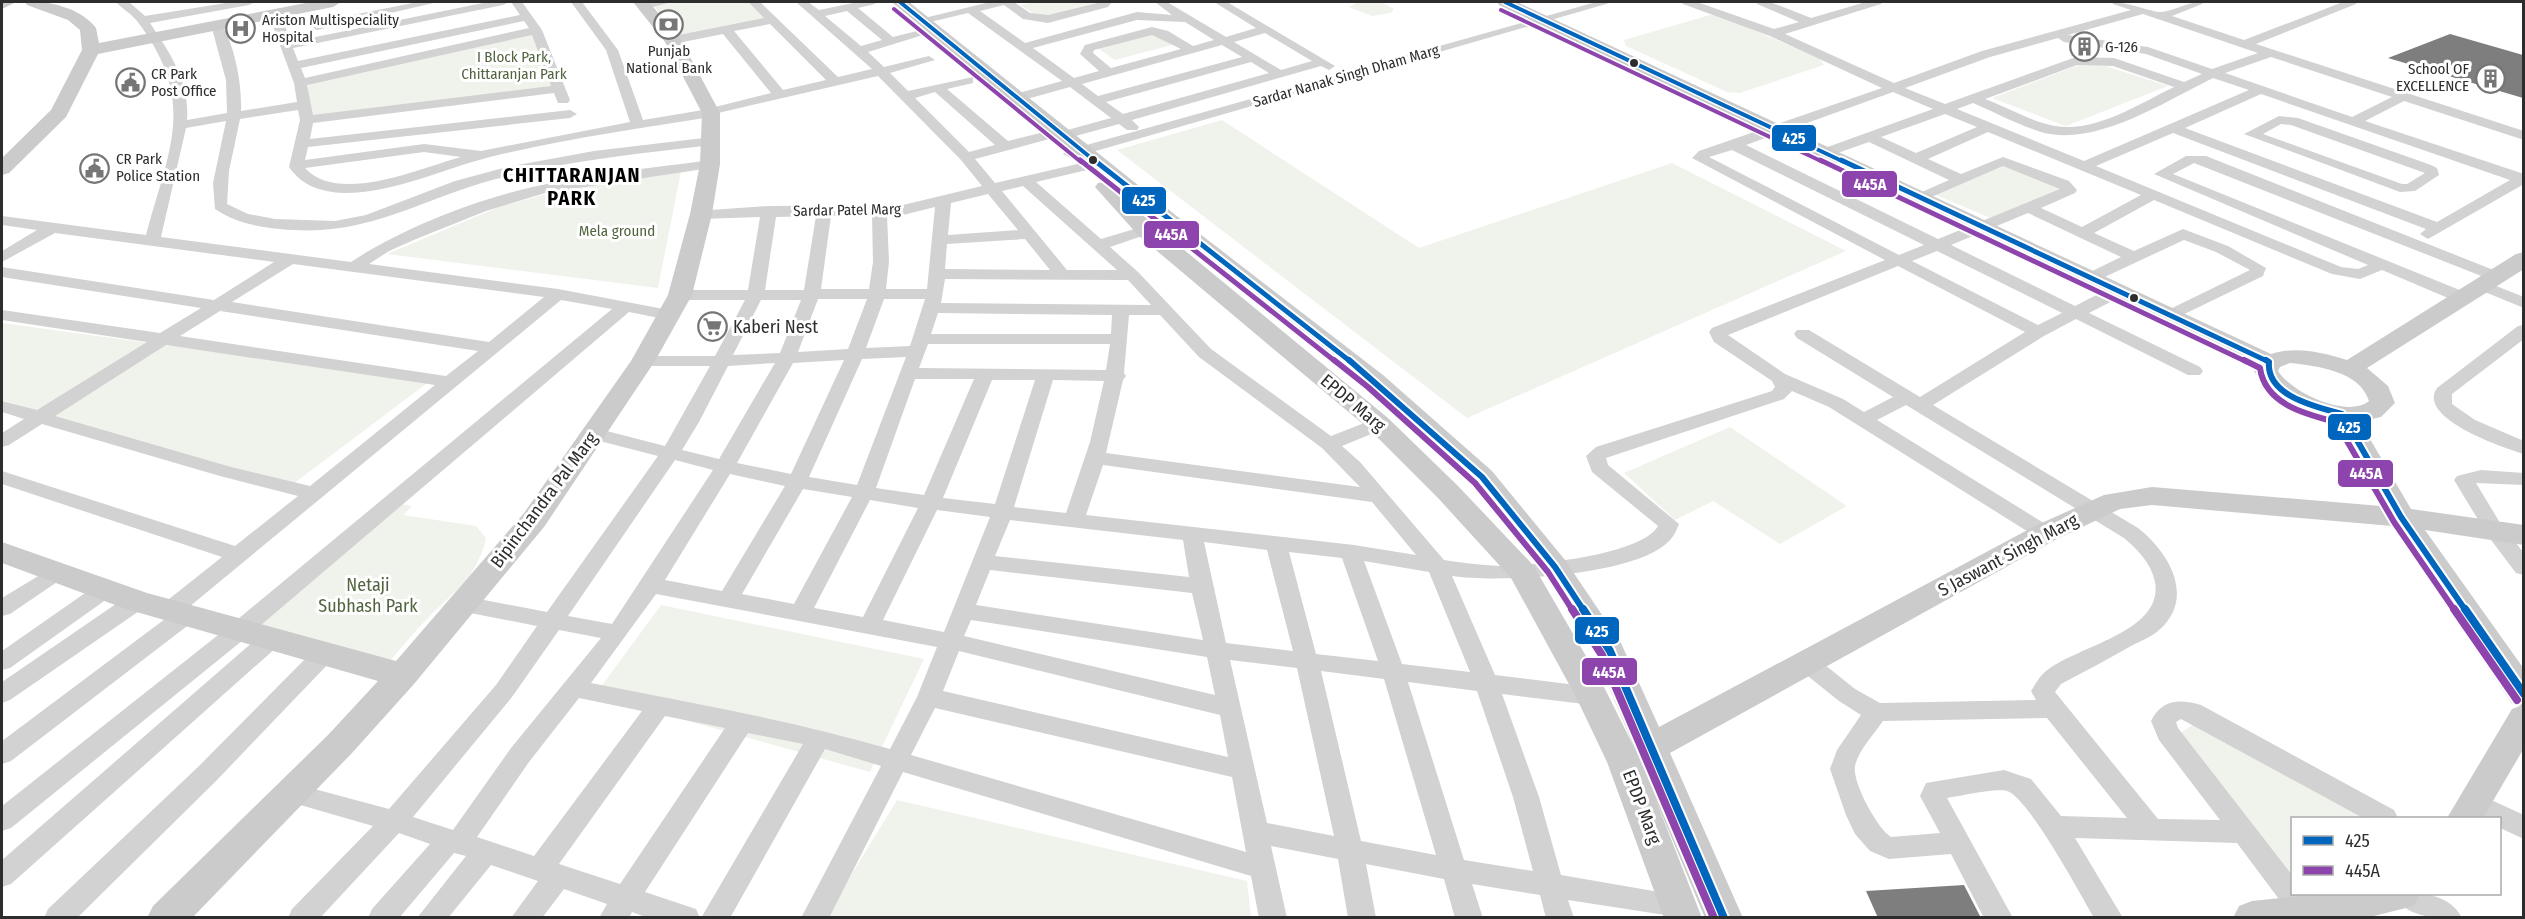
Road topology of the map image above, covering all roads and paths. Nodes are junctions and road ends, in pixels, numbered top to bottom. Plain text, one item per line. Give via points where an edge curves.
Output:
1 (8, 2) edge
2 (33, 2) edge
3 (122, 2) edge
4 (249, 2) edge
5 (333, 2) edge
6 (432, 2) edge
7 (503, 2) edge
8 (517, 2) edge
9 (576, 2) edge
10 (758, 2) edge
11 (802, 2) edge
12 (871, 2) edge
13 (879, 2) edge
14 (900, 2) edge
15 (1005, 2) edge
16 (1106, 2) edge
17 (1114, 2) edge
18 (1160, 2) edge
19 (1220, 2) edge
20 (1512, 2) edge
21 (1566, 2) edge
22 (1607, 2) edge
23 (1687, 2) edge
24 (1761, 2) edge
25 (1877, 2) edge
26 (2117, 2) edge
27 (2198, 2) edge
28 (2352, 2) edge
29 (651, 3) edge
30 (2, 4) edge
31 (849, 7) junction
32 (1581, 8) junction
33 (970, 9) junction
34 (2145, 10) junction
35 (1075, 12) junction
36 (274, 13) junction
37 (818, 14) junction
38 (528, 16) junction
39 (1137, 16) junction
40 (2163, 16) junction
41 (1188, 19) junction
42 (145, 20) junction
43 (773, 20) junction
44 (1544, 20) junction
45 (1811, 22) junction
46 (217, 25) junction
47 (1097, 27) junction
48 (919, 28) junction
49 (1267, 29) junction
50 (536, 30) junction
51 (726, 30) junction
52 (1774, 33) junction
53 (292, 35) junction
54 (2052, 36) junction
55 (153, 38) junction
56 (1117, 39) junction
57 (673, 40) junction
58 (1224, 41) junction
59 (891, 42) junction
60 (2246, 43) junction
61 (1023, 47) junction
62 (91, 50) junction
63 (859, 50) junction
64 (1192, 50) junction
65 (2272, 52) junction
66 (1252, 58) junction
67 (928, 60) dead end
68 (1322, 62) junction
69 (1147, 63) junction
70 (294, 66) junction
71 (881, 71) junction
72 (1109, 73) junction
73 (2213, 73) junction
74 (1278, 75) junction
75 (1347, 77) junction
76 (968, 80) junction
77 (1173, 80) junction
78 (300, 83) junction
79 (836, 83) junction
80 (1073, 83) junction
81 (2184, 86) junction
82 (938, 88) junction
83 (1894, 88) junction
84 (558, 89) junction
85 (2260, 90) junction
86 (781, 96) junction
87 (906, 96) junction
88 (2404, 96) junction
89 (1199, 97) junction
90 (1020, 98) junction
91 (1972, 98) junction
92 (1097, 100) junction
93 (303, 105) junction
94 (1942, 108) junction
95 (710, 112) junction
96 (570, 114) junction
97 (234, 116) junction
98 (307, 120) junction
99 (2352, 122) junction
100 (1127, 123) junction
101 (638, 124) junction
102 (179, 125) junction
103 (1988, 127) junction
104 (2173, 128) junction
105 (1779, 130) junction
106 (2379, 132) junction
107 (580, 134) junction
108 (2523, 135) edge
109 (1868, 136) junction
110 (2355, 143) junction
111 (300, 144) junction
112 (1734, 145) junction
113 (1006, 147) junction
114 (1075, 151) junction
115 (711, 152) junction
116 (1827, 152) junction
117 (482, 155) junction
118 (966, 157) junction
119 (1917, 158) junction
120 (464, 160) junction
121 (2322, 161) junction
122 (297, 165) junction
123 (2084, 166) junction
124 (2, 168) edge
125 (2295, 174) junction
126 (478, 179) junction
127 (2523, 179) edge
128 (1962, 180) junction
129 (1026, 181) junction
130 (2270, 186) junction
131 (991, 189) junction
132 (2204, 192) junction
133 (2153, 195) junction
134 (1920, 198) junction
135 (943, 202) junction
136 (496, 203) junction
137 (2179, 205) junction
138 (2029, 208) junction
139 (879, 211) junction
140 (769, 212) junction
141 (824, 212) junction
142 (701, 214) junction
143 (2, 221) edge
144 (53, 227) junction
145 (1983, 227) junction
146 (2439, 228) junction
147 (1146, 230) junction
148 (2082, 233) junction
149 (1029, 234) junction
150 (153, 239) junction
151 (940, 240) junction
152 (2412, 243) junction
153 (1100, 245) junction
154 (1936, 246) junction
155 (2, 257) edge
156 (2133, 257) junction
157 (291, 258) junction
158 (2523, 259) edge
159 (1900, 260) junction
160 (2381, 265) junction
161 (354, 267) junction
162 (2, 272) edge
163 (935, 274) junction
164 (1062, 274) junction
165 (1132, 275) junction
166 (2090, 278) junction
167 (2479, 286) junction
168 (2118, 291) junction
169 (558, 294) junction
170 (756, 294) junction
171 (812, 294) junction
172 (680, 295) junction
173 (877, 295) junction
174 (933, 301) junction
175 (2523, 303) edge
176 (216, 305) junction
177 (625, 307) junction
178 (1121, 309) junction
179 (1164, 310) junction
180 (2072, 313) junction
181 (2, 315) edge
182 (669, 315) junction
183 (2170, 315) junction
184 (2038, 332) junction
185 (2522, 332) edge
186 (1803, 334) dead end
187 (160, 339) junction
188 (1120, 339) junction
189 (919, 345) junction
190 (495, 348) junction
191 (855, 355) junction
192 (787, 358) junction
193 (643, 361) junction
194 (719, 361) junction
195 (2269, 362) junction
196 (2349, 369) junction
197 (2194, 371) dead end
198 (908, 373) junction
199 (984, 376) junction
200 (1045, 376) junction
201 (1117, 376) junction
202 (1779, 378) junction
203 (452, 382) junction
204 (1913, 401) junction
205 (2, 406) edge
206 (2342, 414) junction
207 (38, 418) junction
208 (1863, 420) junction
209 (1379, 424) junction
210 (595, 434) junction
211 (2, 441) edge
212 (1329, 444) junction
213 (2523, 448) edge
214 (670, 453) junction
215 (1097, 458) junction
216 (725, 466) junction
217 (2, 477) edge
218 (2523, 479) edge
219 (797, 482) junction
220 (313, 493) junction
221 (864, 493) junction
222 (1377, 496) junction
223 (931, 502) junction
224 (2094, 511) junction
225 (1002, 513) junction
226 (2401, 518) junction
227 (1074, 520) junction
228 (2495, 531) junction
229 (2045, 533) junction
230 (1192, 534) junction
231 (2523, 535) edge
232 (1276, 544) junction
233 (1350, 552) junction
234 (3, 554) edge
235 (237, 554) junction
236 (982, 562) junction
237 (1437, 566) junction
238 (1555, 567) junction
239 (2523, 568) edge
240 (58, 571) junction
241 (1522, 572) junction
242 (651, 585) junction
243 (1201, 586) junction
244 (106, 589) junction
245 (728, 598) junction
246 (137, 601) junction
247 (463, 604) junction
248 (2, 608) edge
249 (962, 611) junction
250 (180, 612) junction
251 (801, 612) junction
252 (552, 622) junction
253 (870, 625) junction
254 (240, 630) junction
255 (618, 633) junction
256 (270, 639) junction
257 (950, 641) junction
258 (1216, 650) junction
259 (323, 656) junction
260 (1307, 661) junction
261 (2, 662) edge
262 (1807, 663) junction
263 (1393, 670) junction
264 (403, 675) junction
265 (1485, 682) junction
266 (572, 688) junction
267 (2, 694) edge
268 (2523, 695) edge
269 (1592, 696) junction
270 (929, 698) junction
271 (661, 704) junction
272 (1230, 708) junction
273 (2053, 709) junction
274 (1876, 712) junction
275 (2523, 718) edge
276 (743, 721) junction
277 (819, 738) junction
278 (1650, 748) junction
279 (2, 754) edge
280 (897, 760) junction
281 (1243, 770) junction
282 (292, 793) junction
283 (2471, 811) edge
284 (2381, 817) edge
285 (2489, 817) edge
286 (2, 819) edge
287 (394, 821) junction
288 (2501, 821) edge
289 (2054, 827) junction
290 (2523, 828) edge
291 (2153, 831) junction
292 (1256, 832) junction
293 (2244, 832) junction
294 (1954, 837) junction
295 (453, 842) junction
296 (1351, 851) junction
297 (486, 852) junction
298 (1264, 868) junction
299 (1455, 870) junction
300 (548, 873) junction
301 (2, 876) edge
302 (1552, 885) junction
303 (2291, 893) edge
304 (2292, 895) edge
305 (2396, 895) edge
306 (2409, 895) edge
307 (620, 908) edge
308 (1680, 911) edge
309 (2306, 913) junction
310 (682, 917) edge
311 (58, 918) edge
312 (166, 918) edge
313 (302, 918) edge
314 (382, 918) edge
315 (431, 918) edge
316 (525, 918) edge
317 (716, 918) edge
318 (815, 918) edge
319 (1273, 918) edge
320 (1362, 918) edge
321 (1469, 918) edge
322 (1560, 918) edge
323 (1724, 918) edge
324 (1999, 918) edge
325 (2109, 918) edge
326 (2252, 918) edge
327 (2448, 918) edge

1 - 30 street
2 - 62 street via 74,17 88,28
3 - 42 street
4 - 42 street
5 - 36 street
6 - 53 street
7 - 53 street
8 - 38 street
9 - 101 street via 612,50
10 - 43 street
11 - 37 street
12 - 31 street
13 - 48 street, EPDP Marg
14 - 48 street, EPDP Marg
15 - 33 street
15 - 35 street via 1028,16 1048,19
16 - 35 street
17 - 39 street
18 - 41 street
19 - 49 street
20 - 44 street
21 - 32 street
22 - 32 street, Sardar Nanak Singh Dham Marg
23 - 52 street
24 - 45 street
25 - 45 street
26 - 34 street
27 - 40 street
28 - 60 street
29 - 57 street, Bipinchandra Pal Marg
31 - 37 street
31 - 59 street
32 - 44 street, Sardar Nanak Singh Dham Marg
33 - 48 street
33 - 61 street
34 - 40 street
34 - 54 street
35 - 47 street
36 - 46 street
36 - 53 street
37 - 63 street
38 - 50 street
38 - 70 street
39 - 41 street
39 - 47 street
40 - 60 street
41 - 58 street
42 - 55 street
43 - 51 street
43 - 79 street
44 - 75 street, Sardar Nanak Singh Dham Marg
44 - 105 street
45 - 52 street
46 - 55 street
46 - 97 street via 231,64
47 - 56 street
47 - 61 street
48 - 59 street
48 - 76 street, EPDP Marg
48 - 90 street, EPDP Marg
49 - 58 street
49 - 68 street
50 - 78 street
50 - 84 street
51 - 57 street
51 - 86 street
52 - 83 street
53 - 70 street
54 - 73 street via 2136,48
54 - 83 street via 1986,54
55 - 62 street
55 - 102 street via 176,78 181,104
56 - 64 street via 1159,32
56 - 72 street via 1085,51
57 - 95 street, Bipinchandra Pal Marg
58 - 64 street
58 - 66 street
59 - 63 street
60 - 65 street
61 - 80 street
62 - 124 street via 59,113
63 - 71 street
64 - 69 street
65 - 73 street
65 - 88 street
66 - 74 street
66 - 77 street
67 - 71 street
68 - 74 street
68 - 75 street
69 - 72 street
69 - 77 street
70 - 78 street
71 - 79 street
71 - 87 street
72 - 80 street
73 - 81 street
73 - 85 street
74 - 89 street
75 - 114 street, Sardar Nanak Singh Dham Marg
76 - 82 street
76 - 114 street, EPDP Marg via 997,104
77 - 89 street
77 - 92 street
78 - 93 street
79 - 86 street
80 - 90 street
80 - 92 street
81 - 91 street via 2124,64 2089,60 2076,61
81 - 91 street via 2122,117 2070,133 2050,130
82 - 87 street
82 - 113 street
83 - 94 street
83 - 105 street
84 - 96 street
84 - 98 street
85 - 99 street
85 - 104 street
86 - 95 street
87 - 118 street
88 - 99 street
88 - 108 street
89 - 100 street
90 - 114 street, EPDP Marg
91 - 94 street
92 - 100 street
93 - 97 street
93 - 98 street
94 - 103 street
94 - 109 street
95 - 101 street
95 - 115 street, Bipinchandra Pal Marg
96 - 107 street
96 - 111 street
97 - 102 street
97 - 126 street via 218,192 220,206 243,218 317,227 351,224
98 - 111 street
99 - 106 street
100 - 114 street
101 - 107 street
102 - 150 street
103 - 119 street
103 - 123 street
104 - 123 street
104 - 125 street
105 - 112 street
105 - 116 street
106 - 110 street
106 - 127 street
107 - 117 street
109 - 116 street
109 - 119 street
110 - 121 street
110 - 121 street via 2283,119 2251,133
110 - 121 street via 2426,168 2432,175 2405,188
111 - 122 street
112 - 154 street
112 - 159 street via 1699,158
113 - 114 street
113 - 118 street
114 - 129 street, Sardar Patel Marg
114 - 147 street, EPDP Marg
114 - 238 street, EPDP Marg via 1374,380 1482,477
115 - 126 street via 546,164
115 - 136 street
115 - 142 street, Bipinchandra Pal Marg
116 - 134 street
117 - 120 street
117 - 122 street via 424,148
118 - 131 street
119 - 128 street
120 - 122 street via 415,176 353,188 315,184 303,177
120 - 126 street
121 - 125 street
123 - 133 street
125 - 130 street
125 - 146 street
126 - 136 street
127 - 146 street
128 - 134 street
128 - 138 street via 2007,161 2068,187 2068,192
129 - 131 street, Sardar Patel Marg
129 - 153 street
130 - 132 street via 2197,158 2161,174
130 - 152 street
131 - 135 street, Sardar Patel Marg
131 - 149 street
132 - 137 street
132 - 160 street
133 - 137 street
133 - 148 street
134 - 145 street
135 - 139 street, Sardar Patel Marg
135 - 151 street
136 - 161 street via 398,241
137 - 160 street via 2338,271 2360,274
138 - 145 street
138 - 148 street
139 - 141 street, Sardar Patel Marg
139 - 173 street via 881,262
140 - 141 street, Sardar Patel Marg
140 - 142 street, Sardar Patel Marg
140 - 170 street
141 - 171 street
142 - 172 street, Bipinchandra Pal Marg
143 - 144 street
144 - 150 street
144 - 155 street
145 - 154 street
145 - 166 street
146 - 152 street
147 - 153 street
147 - 209 street, EPDP Marg
148 - 156 street
149 - 151 street
149 - 164 street
150 - 157 street
151 - 163 street
152 - 167 street
153 - 165 street
154 - 159 street
154 - 180 street
156 - 166 street
156 - 183 street via 2185,234 2258,268 2257,273
157 - 161 street
157 - 176 street
158 - 167 street
159 - 184 street
159 - 202 street via 1718,332 1724,341
160 - 167 street
161 - 169 street
162 - 176 street
163 - 164 street
163 - 174 street
164 - 165 street
165 - 179 street
166 - 168 street
167 - 175 street
167 - 196 street
168 - 180 street
168 - 183 street
169 - 177 street
169 - 190 street
170 - 171 street
170 - 172 street
170 - 194 street
171 - 173 street
171 - 192 street
172 - 182 street, Bipinchandra Pal Marg
173 - 174 street
173 - 191 street
174 - 178 street
174 - 189 street
176 - 187 street
176 - 190 street
177 - 182 street
177 - 254 street
178 - 179 street
178 - 188 street
179 - 212 street via 1221,367
180 - 184 street
180 - 197 street
181 - 187 street
182 - 193 street, Bipinchandra Pal Marg
183 - 195 street
184 - 204 street
185 - 213 street via 2443,392 2442,399 2443,406 2453,414
186 - 204 street
187 - 203 street
187 - 207 street
188 - 189 street
188 - 201 street
189 - 191 street
189 - 198 street
190 - 203 street
191 - 192 street
191 - 219 street
192 - 194 street
192 - 216 street
193 - 194 street
193 - 210 street, Bipinchandra Pal Marg
194 - 214 street via 690,422
195 - 196 street via 2305,356
195 - 206 street via 2268,377 2282,390 2314,407
196 - 206 street via 2377,389 2382,403 2372,413
198 - 199 street
198 - 221 street
199 - 200 street
199 - 223 street
200 - 201 street
200 - 225 street
201 - 215 street
202 - 208 street via 1823,396
202 - 238 street via 1785,388 1778,395 1596,456 1599,468 1670,527 1663,536 1623,556
203 - 220 street
204 - 208 street
204 - 224 street
205 - 207 street
206 - 226 street
207 - 211 street
207 - 220 street
208 - 229 street
209 - 212 street
209 - 241 street, EPDP Marg
210 - 214 street
210 - 247 street, Bipinchandra Pal Marg via 534,520
212 - 222 street
214 - 216 street
214 - 252 street
215 - 222 street
215 - 227 street
216 - 219 street
216 - 242 street
217 - 235 street
218 - 228 street via 2481,476 2464,480
219 - 221 street
219 - 245 street
220 - 235 street
221 - 223 street
221 - 251 street
222 - 237 street
223 - 225 street
223 - 253 street
224 - 226 street, S Jaswant Singh Marg via 2120,499 2152,496
224 - 229 street, S Jaswant Singh Marg
224 - 273 street via 2150,549 2162,570 2166,603 2151,625 2047,682 2043,694
225 - 227 street
225 - 236 street
226 - 228 street, S Jaswant Singh Marg
226 - 268 street
227 - 230 street
228 - 231 street, S Jaswant Singh Marg
228 - 239 street
229 - 262 street, S Jaswant Singh Marg
230 - 232 street
230 - 243 street
232 - 233 street
232 - 260 street
233 - 237 street
233 - 263 street
234 - 240 street
235 - 250 street
236 - 243 street
236 - 249 street
237 - 241 street
237 - 265 street
238 - 241 street
238 - 278 street, EPDP Marg via 1610,651
240 - 244 street
240 - 248 street
241 - 269 street, EPDP Marg
242 - 245 street
242 - 255 street
243 - 258 street
244 - 246 street
244 - 261 street
245 - 251 street
246 - 250 street
246 - 267 street
247 - 252 street
247 - 264 street, Bipinchandra Pal Marg
249 - 257 street
249 - 258 street
250 - 254 street
250 - 279 street
251 - 253 street
252 - 255 street
252 - 287 street via 504,691
253 - 257 street
254 - 256 street
254 - 286 street
255 - 266 street
256 - 259 street
256 - 301 street
257 - 270 street
257 - 272 street
258 - 260 street
258 - 272 street
259 - 264 street
259 - 311 street
260 - 263 street
260 - 296 street
262 - 274 street
262 - 278 street, S Jaswant Singh Marg
263 - 265 street
263 - 299 street
264 - 282 street, Bipinchandra Pal Marg
265 - 269 street
265 - 302 street
266 - 271 street
266 - 295 street
269 - 308 street, EPDP Marg via 1624,762
270 - 280 street
270 - 281 street
271 - 276 street
271 - 300 street
272 - 281 street
273 - 274 street
273 - 291 street
274 - 294 street via 1842,770 1868,832 1880,845 1889,848 1947,844
275 - 283 street
276 - 277 street
276 - 307 street
277 - 280 street
277 - 317 street
278 - 323 street, EPDP Marg
280 - 298 street
280 - 318 street
281 - 292 street
282 - 287 street
282 - 312 street, Bipinchandra Pal Marg
283 - 285 street
284 - 293 street via 2193,712 2178,709 2163,721 2168,733
287 - 295 street
287 - 313 street
288 - 290 street
289 - 291 street
289 - 294 street via 2022,786 2004,780 1935,790 1934,796
289 - 325 street
291 - 293 street
292 - 296 street
292 - 298 street
293 - 303 street
294 - 324 street
295 - 297 street
295 - 314 street
296 - 299 street
296 - 320 street
297 - 300 street
297 - 315 street
298 - 319 street
299 - 302 street
299 - 321 street
300 - 307 street
300 - 316 street
302 - 308 street
302 - 322 street
304 - 309 street
305 - 309 street
306 - 327 street
307 - 310 street
309 - 326 street

